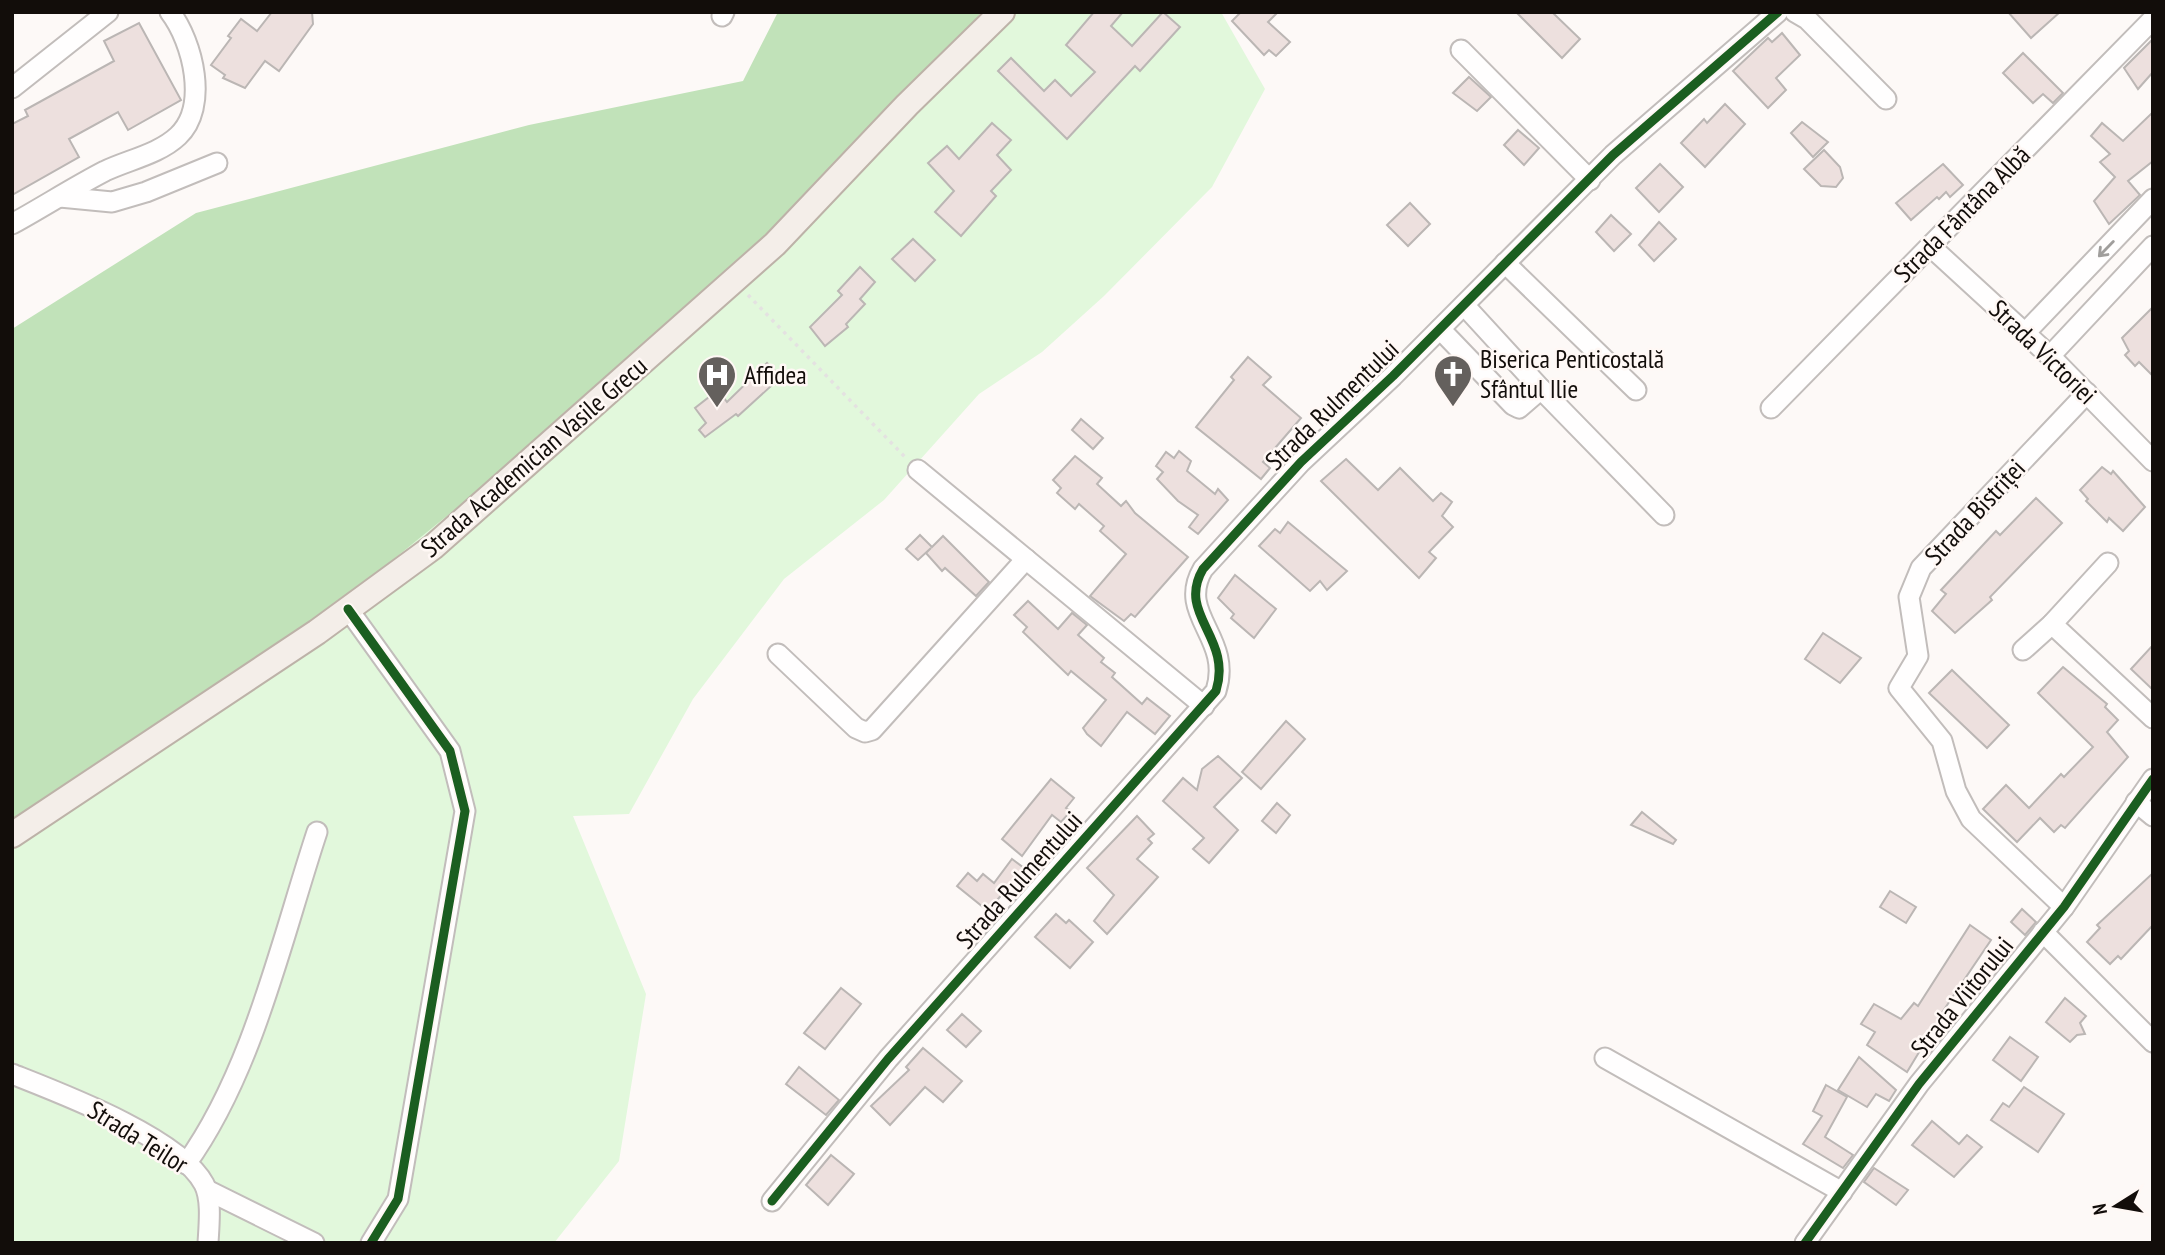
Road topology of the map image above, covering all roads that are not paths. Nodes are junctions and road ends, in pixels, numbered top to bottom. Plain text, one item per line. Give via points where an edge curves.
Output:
1 (108, 12) edge
2 (170, 12) edge
3 (1002, 12) edge
4 (1778, 12) edge
5 (1795, 12) edge
6 (2153, 19) edge
7 (1461, 50) dead end
8 (12, 88) edge
9 (1886, 99) dead end
10 (218, 163) dead end
11 (1590, 180) junction
12 (60, 197) junction
13 (2153, 199) edge
14 (12, 224) edge
15 (1930, 246) junction
16 (2153, 246) edge
17 (1505, 263) junction
18 (1464, 305) junction
19 (1440, 329) junction
20 (2025, 333) junction
21 (2050, 356) junction
22 (1541, 389) junction
23 (1636, 390) dead end
24 (2087, 393) junction
25 (1771, 408) dead end
26 (2152, 458) edge
27 (918, 470) road end
28 (1664, 514) dead end
29 (1026, 559) junction
30 (2108, 564) dead end
31 (348, 609) junction
32 (2052, 624) junction
33 (2023, 650) dead end
34 (778, 654) dead end
35 (1204, 706) junction
36 (2153, 718) edge
37 (2153, 779) edge
38 (2136, 802) junction
39 (2153, 816) edge
40 (317, 832) dead end
41 (12, 835) edge
42 (2064, 907) junction
43 (2043, 932) junction
44 (2153, 1042) edge
45 (1605, 1058) dead end
46 (12, 1074) edge
47 (186, 1164) junction
48 (207, 1190) junction
49 (1842, 1192) junction
50 (772, 1201) dead end
51 (208, 1243) edge
52 (314, 1243) edge
53 (371, 1243) edge
54 (1805, 1243) edge

1 - 8 street
2 - 12 street via 195,80 194,111 178,136
3 - 31 main road, Strada Academician Vasile Grecu via 734,281 433,547
4 - 11 street, Strada Rulmentului
5 - 9 street
6 - 15 street, Strada Fântâna Albă
7 - 11 street
10 - 12 street via 112,202
11 - 17 street, Strada Rulmentului
12 - 14 street
13 -> 20 street
15 - 20 street, Strada Victoriei
15 - 25 street, Strada Fântâna Albă
16 - 21 street
17 - 18 street, Strada Rulmentului
17 - 23 street
18 - 19 street, Strada Rulmentului
18 - 22 street
19 - 22 street via 1513,405 1520,408
19 - 35 street, Strada Rulmentului via 1301,462 1203,569 1195,598 1218,652 1219,667 1216,691
20 - 21 street, Strada Victoriei
21 - 24 street, Strada Victoriei
22 - 28 street
24 - 26 street, Strada Victoriei
24 - 42 street, Strada Bistriței via 1921,568 1909,597 1917,656 1899,688 1942,741 1956,791 1972,819
27 - 29 street
29 - 34 street via 872,730 856,728
29 - 35 street
30 - 32 street
31 - 41 main road, Strada Academician Vasile Grecu
31 - 53 street via 450,751 465,811 398,1199
32 - 33 street
32 - 36 street
35 - 50 street, Strada Rulmentului via 888,1059
37 - 38 street, Strada Viitorului
38 - 39 street
38 - 42 street, Strada Viitorului
40 - 47 street via 247,1046 202,1142
42 - 43 street, Strada Viitorului
43 - 44 street
43 - 49 street, Strada Viitorului via 1919,1084
45 - 49 street
46 - 47 street, Strada Teilor via 94,1106
47 - 48 street, Strada Teilor
48 - 51 street, Strada Teilor
48 - 52 street
49 - 54 street, Strada Viitorului

